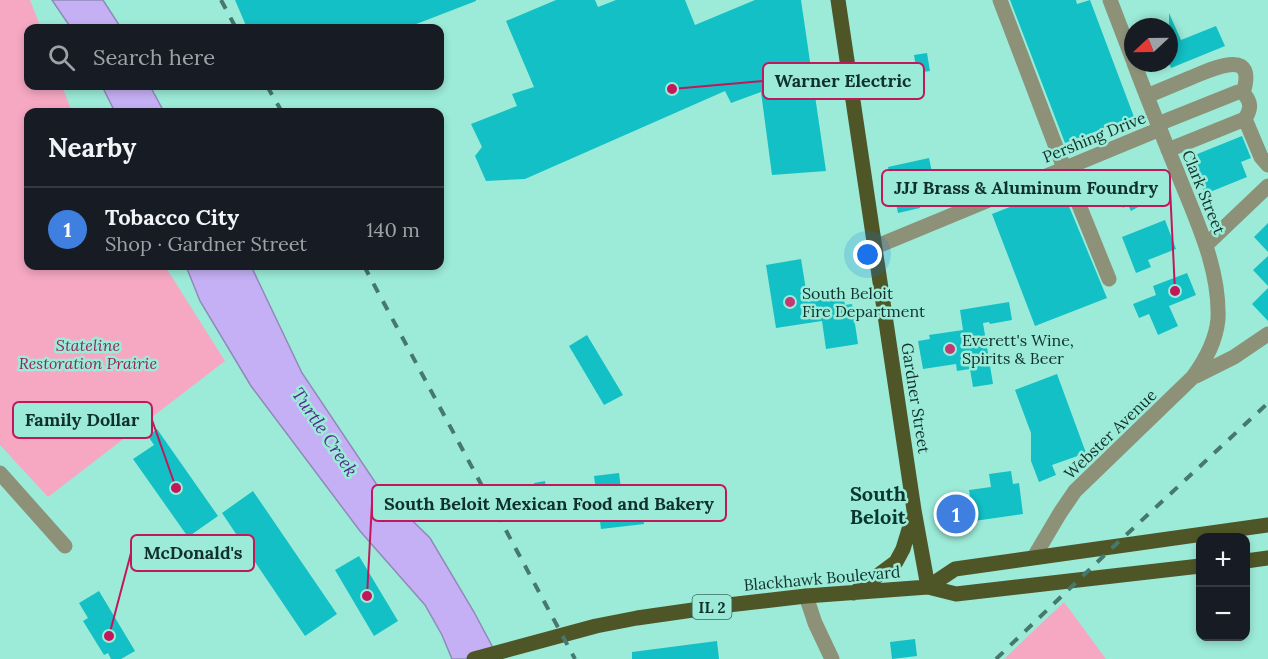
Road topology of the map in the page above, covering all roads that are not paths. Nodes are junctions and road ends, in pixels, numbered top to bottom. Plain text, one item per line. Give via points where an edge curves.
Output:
1 (837, 0) edge
2 (1000, 0) edge
3 (1110, 0) edge
4 (1124, 36) edge
5 (1138, 72) edge
6 (1243, 93) junction
7 (1147, 96) junction
8 (1245, 119) junction
9 (1159, 126) junction
10 (1168, 150) junction
11 (1268, 165) edge
12 (1064, 168) junction
13 (1268, 186) edge
14 (1206, 245) junction
15 (875, 247) junction
16 (1109, 279) dead end
17 (1268, 334) edge
18 (1215, 339) joint
19 (1193, 377) junction
20 (0, 473) edge
21 (915, 510) junction
22 (1268, 525) edge
23 (65, 546) dead end
24 (1034, 558) junction
25 (1268, 558) edge
26 (1250, 560) edge
27 (1196, 566) edge
28 (928, 587) junction
29 (854, 592) junction
30 (806, 597) junction
31 (474, 659) edge
32 (832, 659) edge

1 - 15 main road, Gardner Street
2 - 12 street
3 - 4 street, Clark Street
5 - 7 street, Clark Street
6 - 7 street via 1246,72 1233,63
6 - 8 street via 1250,108
6 - 9 street, Pershing Drive via 1233,93
7 - 9 street, Clark Street
8 - 10 street
8 - 11 street
9 - 10 street, Clark Street
9 - 12 street, Pershing Drive
10 - 14 street, Clark Street
12 - 15 street, Pershing Drive
12 - 16 street
13 - 14 street
14 - 18 street, Clark Street via 1218,296
15 - 21 main road, Gardner Street
17 - 19 street via 1234,357
18 - 19 street, Webster Avenue
19 - 24 street, Webster Avenue via 1075,491
20 - 23 street
21 - 28 main road, Gardner Street
21 - 29 main road via 896,562
22 - 24 main road, Blackhawk Boulevard / IL 2
24 - 28 main road, Blackhawk Boulevard / IL 2 via 955,569
25 - 26 main road
27 - 28 main road, Blackhawk Boulevard / IL 2 via 956,594
28 - 29 main road, Blackhawk Boulevard / IL 2
29 - 30 main road, Blackhawk Boulevard / IL 2
30 - 31 main road, Blackhawk Boulevard / IL 2 via 637,618 561,634
30 - 32 street

